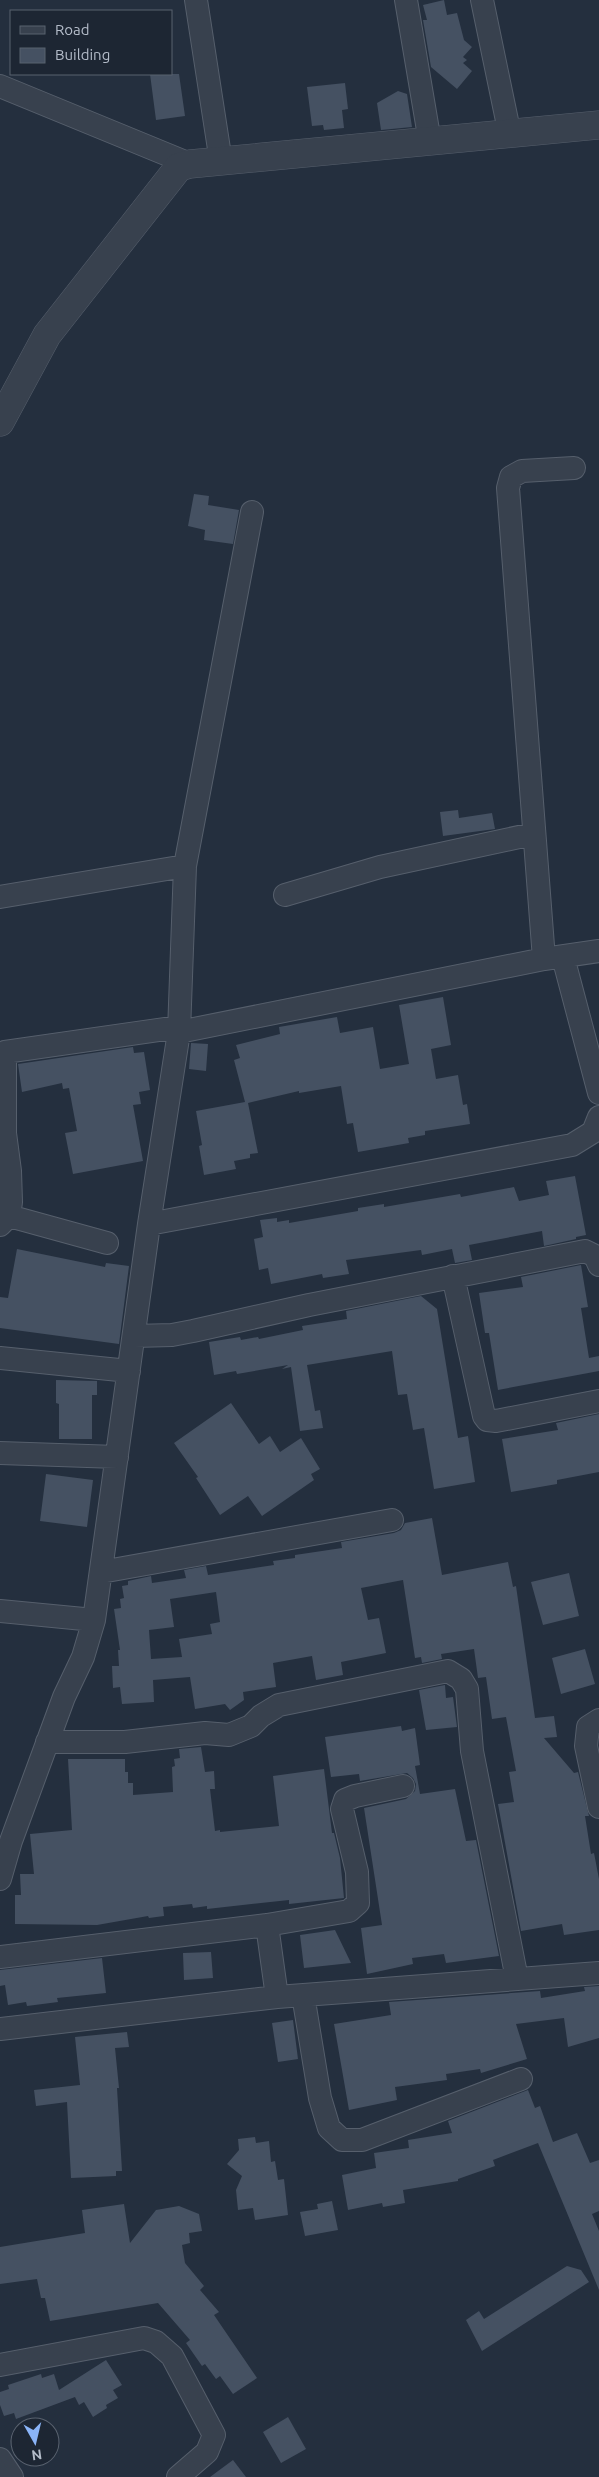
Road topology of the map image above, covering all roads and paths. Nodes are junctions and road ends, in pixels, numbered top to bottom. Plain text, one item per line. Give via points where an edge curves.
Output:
1 (196, 0) edge
2 (406, 0) edge
3 (482, 0) edge
4 (0, 86) edge
5 (599, 126) edge
6 (510, 135) junction
7 (430, 142) junction
8 (221, 162) junction
9 (190, 164) junction
10 (0, 422) edge
11 (574, 468) dead end
12 (252, 512) dead end
13 (533, 834) junction
14 (185, 866) junction
15 (285, 895) dead end
16 (0, 897) edge
17 (599, 951) edge
18 (553, 958) junction
19 (179, 1029) junction
20 (3, 1052) edge
21 (599, 1093) edge
22 (599, 1117) edge
23 (4, 1220) edge
24 (149, 1224) junction
25 (107, 1243) dead end
26 (599, 1265) edge
27 (453, 1276) junction
28 (134, 1336) junction
29 (0, 1358) edge
30 (129, 1372) junction
31 (599, 1401) edge
32 (0, 1453) edge
33 (117, 1457) junction
34 (392, 1520) dead end
35 (101, 1572) junction
36 (0, 1611) edge
37 (94, 1620) junction
38 (599, 1720) edge
39 (47, 1742) junction
40 (403, 1786) dead end
41 (599, 1807) edge
42 (0, 1879) edge
43 (267, 1925) junction
44 (0, 1957) edge
45 (599, 1973) edge
46 (517, 1979) junction
47 (303, 1995) junction
48 (276, 1997) junction
49 (0, 2028) edge
50 (521, 2079) dead end
51 (0, 2365) edge
52 (0, 2459) edge
53 (12, 2477) edge
54 (178, 2477) edge

1 - 8 street
2 - 7 street
3 - 6 street
4 - 9 street
5 - 6 street
6 - 7 street
7 - 8 street
8 - 9 street
9 - 10 street via 179,167 47,335
11 - 13 street via 522,471 511,477 508,488
12 - 14 street
13 - 15 street via 380,867
13 - 18 street
14 - 16 street
14 - 19 street
17 - 18 street
18 - 19 street
18 - 21 street
19 - 20 street
19 - 24 street
20 - 23 street via 10,1171
22 - 24 street via 593,1132 572,1145
23 - 25 street
24 - 28 street
26 - 27 street via 595,1256 585,1251
27 - 28 street via 194,1331
27 - 31 street via 484,1416 488,1420
28 - 30 street
29 - 30 street
30 - 33 street
32 - 33 street
33 - 35 street
34 - 35 street
35 - 37 street
36 - 37 street
37 - 39 street via 83,1658
38 - 41 street via 588,1727 586,1746
39 - 42 street
39 - 46 street via 125,1742 206,1733 229,1735 251,1726 279,1706 448,1671 461,1679 467,1689 472,1751
40 - 43 street via 355,1796 346,1800 342,1809 357,1872 358,1903 349,1911
43 - 44 street
43 - 48 street
45 - 46 street
46 - 47 street
47 - 48 street
47 - 50 street via 329,2128 342,2140 362,2140
48 - 49 street
51 - 54 street via 144,2338 156,2342 172,2356 214,2435 207,2452
52 - 53 street

